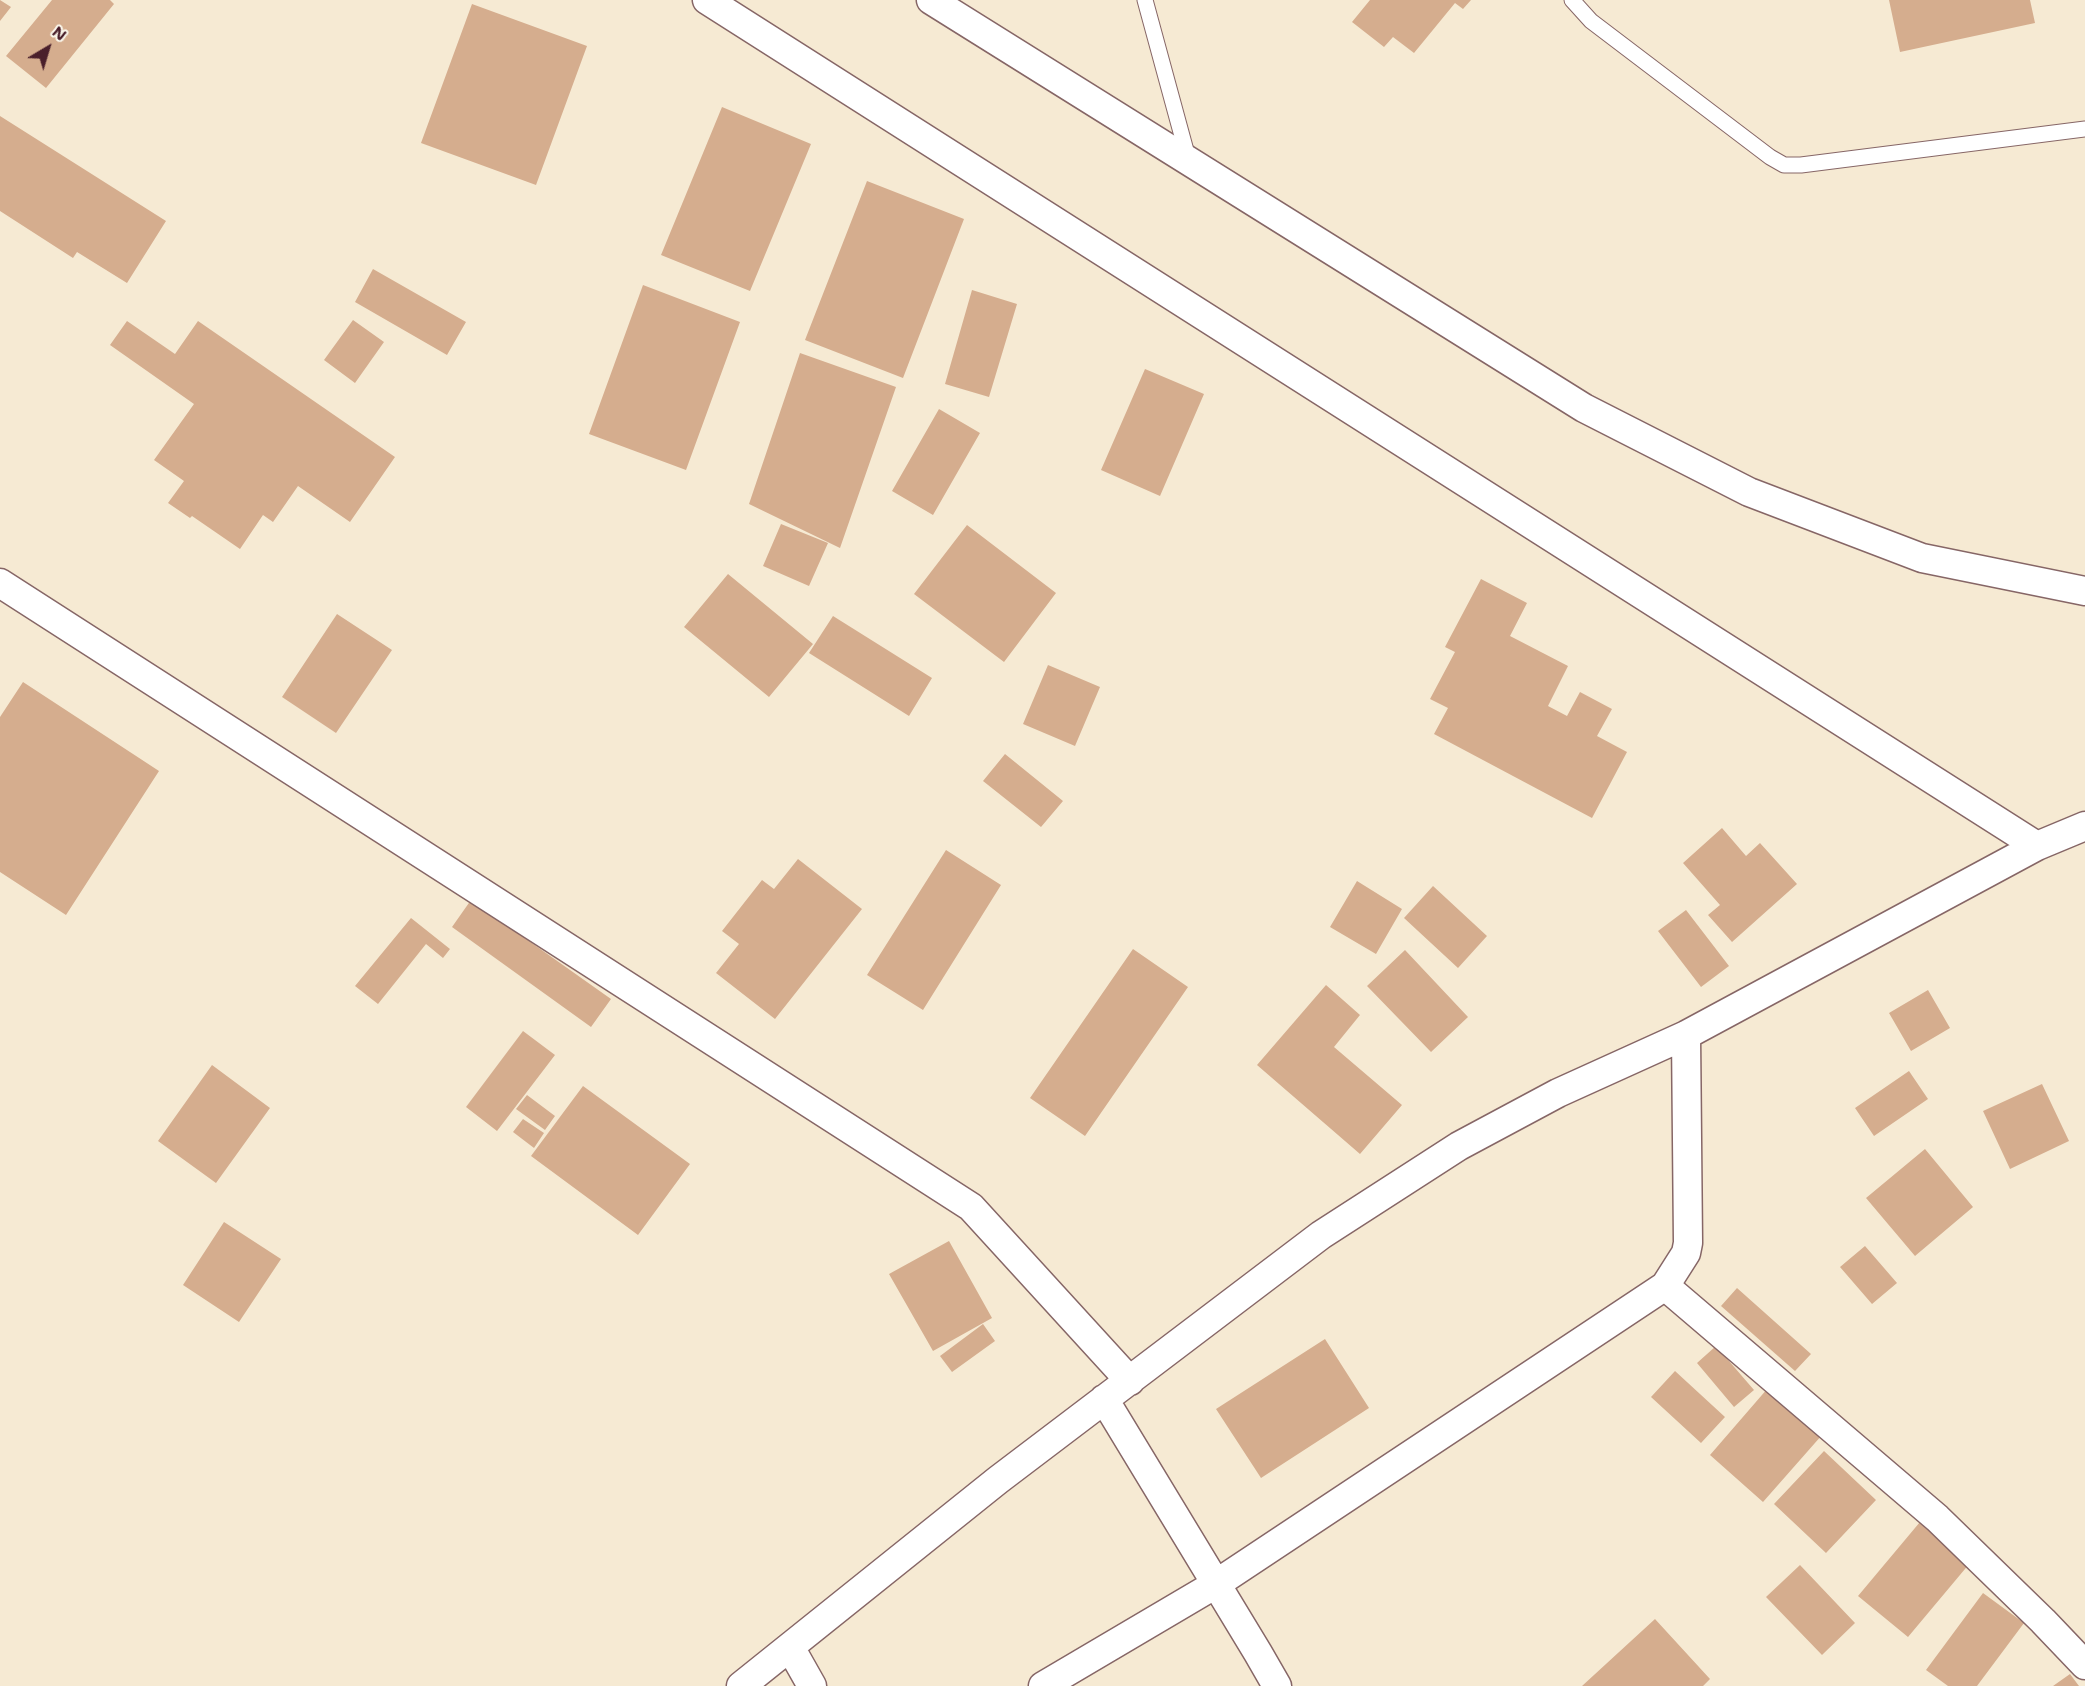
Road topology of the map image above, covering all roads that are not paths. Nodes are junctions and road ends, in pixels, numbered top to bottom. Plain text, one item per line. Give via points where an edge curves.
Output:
1 (707, 0) edge
2 (931, 0) edge
3 (1145, 0) edge
4 (1572, 0) edge
5 (2085, 129) edge
6 (1189, 161) junction
7 (0, 583) edge
8 (2085, 591) edge
9 (2085, 826) edge
10 (2037, 846) junction
11 (1686, 1035) junction
12 (1665, 1286) junction
13 (1130, 1381) junction
14 (1104, 1399) junction
15 (1216, 1584) junction
16 (790, 1647) junction
17 (2085, 1665) edge
18 (741, 1686) edge
19 (812, 1686) edge
20 (1043, 1686) edge
21 (1277, 1686) edge

1 - 10 street
2 - 6 street
3 - 6 lane
4 - 5 lane via 1591,21 1784,165
6 - 8 street via 1584,408 1749,492 1922,558
7 - 13 street via 971,1207
9 - 10 street
10 - 11 street
11 - 12 street via 1688,1243
11 - 13 street via 1558,1093 1459,1146 1321,1235
12 - 15 street
12 - 17 street via 1937,1518
13 - 14 street
14 - 15 street
14 - 16 street
15 - 20 street
15 - 21 street
16 - 18 street
16 - 19 street

